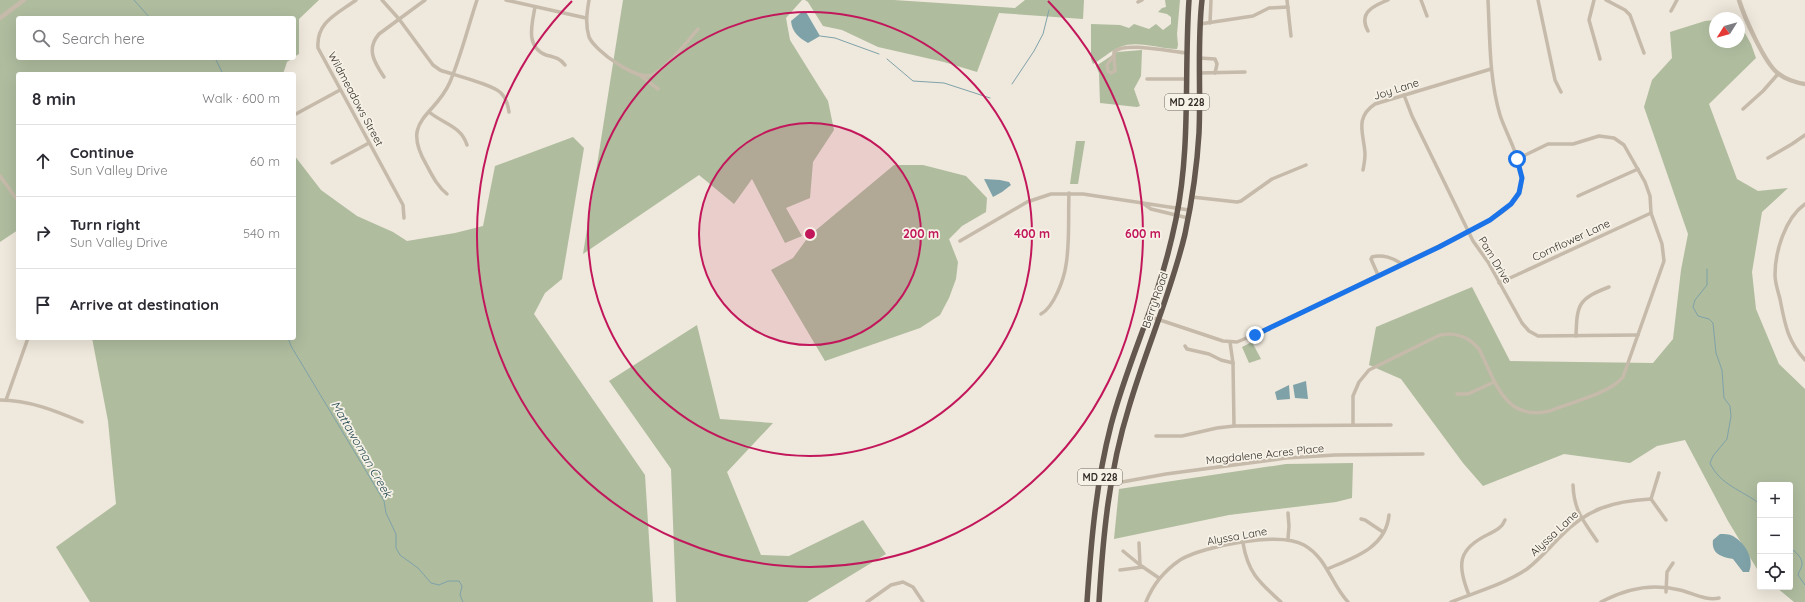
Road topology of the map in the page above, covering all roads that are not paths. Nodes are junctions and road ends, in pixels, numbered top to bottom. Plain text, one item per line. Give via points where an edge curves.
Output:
1 (24, 0) edge
2 (356, 0) edge
3 (382, 0) edge
4 (425, 0) edge
5 (476, 0) edge
6 (506, 0) edge
7 (589, 0) edge
8 (1189, 0) edge
9 (1202, 0) edge
10 (1211, 0) edge
11 (1287, 0) edge
12 (1388, 0) edge
13 (1421, 0) edge
14 (1488, 0) edge
15 (1538, 0) edge
16 (1594, 0) edge
17 (1606, 0) edge
18 (1677, 0) edge
19 (1739, 0) edge
20 (1288, 7) junction
21 (535, 8) junction
22 (1671, 11) dead end
23 (1427, 16) dead end
24 (0, 18) edge
25 (586, 18) junction
26 (399, 19) junction
27 (1210, 22) junction
28 (1200, 24) junction
29 (698, 29) dead end
30 (1368, 31) dead end
31 (1291, 36) dead end
32 (1187, 53) junction
33 (1644, 53) dead end
34 (1114, 55) dead end
35 (1199, 58) junction
36 (1600, 59) dead end
37 (565, 65) dead end
38 (1491, 69) junction
39 (1245, 72) dead end
40 (1198, 73) junction
41 (1215, 73) junction
42 (452, 74) junction
43 (639, 74) junction
44 (1778, 74) junction
45 (384, 77) dead end
46 (1147, 79) dead end
47 (1187, 79) junction
48 (1805, 84) edge
49 (658, 89) dead end
50 (340, 90) junction
51 (1561, 92) dead end
52 (1404, 95) junction
53 (1743, 109) dead end
54 (429, 112) junction
55 (509, 112) dead end
56 (296, 114) edge
57 (1805, 135) edge
58 (369, 143) junction
59 (467, 145) dead end
60 (1768, 158) dead end
61 (1517, 159) junction
62 (332, 162) dead end
63 (1306, 165) dead end
64 (1638, 169) junction
65 (1363, 170) dead end
66 (0, 176) edge
67 (1069, 193) junction
68 (447, 194) dead end
69 (1578, 196) dead end
70 (1192, 197) junction
71 (16, 198) edge
72 (1805, 204) edge
73 (1189, 210) junction
74 (1177, 212) junction
75 (1651, 213) junction
76 (404, 218) dead end
77 (1188, 218) junction
78 (1469, 232) junction
79 (960, 241) dead end
80 (1402, 264) junction
81 (1378, 275) junction
82 (1499, 283) junction
83 (1609, 287) dead end
84 (1041, 314) dead end
85 (1148, 316) junction
86 (1159, 320) junction
87 (1638, 335) junction
88 (1576, 336) junction
89 (27, 340) edge
90 (1230, 342) junction
91 (1185, 346) dead end
92 (1805, 359) edge
93 (1233, 363) junction
94 (1494, 382) junction
95 (1457, 394) dead end
96 (0, 400) edge
97 (6, 400) junction
98 (82, 422) dead end
99 (1353, 424) junction
100 (1391, 425) dead end
101 (1234, 426) junction
102 (1156, 436) dead end
103 (1422, 454) dead end
104 (1659, 473) dead end
105 (1111, 484) junction
106 (1573, 485) dead end
107 (1651, 499) junction
108 (1288, 513) dead end
109 (1389, 515) dead end
110 (1582, 517) junction
111 (1361, 519) dead end
112 (1505, 520) dead end
113 (1666, 520) dead end
114 (1383, 532) junction
115 (1288, 539) junction
116 (1597, 541) dead end
117 (1139, 543) dead end
118 (1243, 543) junction
119 (1123, 551) dead end
120 (1673, 563) dead end
121 (1142, 566) junction
122 (1328, 569) junction
123 (1120, 570) dead end
124 (1159, 578) junction
125 (1666, 590) junction
126 (1469, 595) junction
127 (1719, 598) dead end
128 (874, 600) edge
129 (867, 602) edge
130 (923, 602) edge
131 (1087, 602) edge
132 (1099, 602) edge
133 (1146, 602) edge
134 (1281, 602) edge
135 (1348, 602) edge
136 (1451, 602) edge
137 (1601, 602) edge

1 - 24 street
2 - 50 street, Wildmeadows Street via 322,26 317,39 318,48
3 - 26 street
4 - 26 street
5 - 42 street
6 - 21 street
7 - 25 street
8 - 32 highway, Berry Road / MD 228
9 - 28 highway, Berry Road / MD 228
10 - 27 street
11 - 20 street
12 - 30 street via 1368,11 1365,21
13 - 23 street
14 - 38 street
15 - 51 street
16 - 36 street via 1589,20
17 - 33 street via 1630,15
18 - 22 street
19 - 44 street via 1765,57
20 - 27 street via 1269,8 1253,16
20 - 31 street
21 - 25 street
21 - 37 street via 531,29 534,44 542,53 561,60
25 - 43 street via 589,35 596,47 612,60
26 - 42 street via 433,65
26 - 45 street via 379,34 372,44 374,63
27 - 28 street
28 - 35 highway, Berry Road / MD 228
29 - 43 street via 662,69 650,76
32 - 34 street via 1129,47 1117,49
32 - 47 highway, Berry Road / MD 228
35 - 40 highway, Berry Road / MD 228
35 - 41 street via 1216,59
38 - 52 street, Joy Lane
38 - 61 street via 1500,113
39 - 41 street
40 - 41 street
40 - 70 highway, Berry Road / MD 228 via 1199,131
42 - 54 street via 450,82
42 - 55 street via 500,93 507,102
43 - 49 street
44 - 48 street
44 - 53 street
46 - 47 street
47 - 74 highway, Berry Road / MD 228 via 1187,133
50 - 56 street
50 - 58 street, Wildmeadows Street
52 - 65 street, Joy Lane via 1375,104 1364,115
52 - 78 street, Pam Drive
54 - 59 street via 462,133
54 - 68 street via 418,125 417,144 439,187
57 - 60 street
58 - 62 street
58 - 76 street, Wildmeadows Street via 403,205
61 - 64 street via 1548,144 1573,144 1604,136 1624,145
61 - 78 street via 1522,178 1515,199 1504,210
63 - 70 street via 1272,179 1241,201
64 - 69 street
64 - 75 street via 1650,196
66 - 71 street
67 - 74 street
67 - 79 street via 1051,194 1027,202
67 - 84 street via 1066,266 1053,302
70 - 73 highway, Berry Road / MD 228
72 - 92 street via 1789,223 1777,252 1775,276 1787,334 1796,350
73 - 74 street
73 - 77 highway, Berry Road / MD 228
74 - 77 street
74 - 85 highway, Berry Road / MD 228
75 - 82 street, Cornflower Lane
75 - 87 street via 1662,244 1664,261
77 - 86 highway, Berry Road / MD 228 via 1175,273
78 - 80 street
78 - 82 street, Pam Drive
80 - 81 street
80 - 81 street via 1387,258 1372,257
81 - 90 street via 1256,334 1237,342
82 - 88 street, Pam Drive via 1529,331 1538,336
83 - 88 street via 1593,293 1579,306 1576,314
85 - 86 street
85 - 131 highway, Berry Road / MD 228 via 1121,392 1102,465 1092,537
86 - 90 street
86 - 105 highway, Berry Road / MD 228 via 1129,406
87 - 88 street, Pam Drive
87 - 94 street via 1634,352 1620,382 1609,389 1541,413 1527,412 1513,406
89 - 97 street
90 - 93 street
91 - 93 street via 1187,349
93 - 101 street
94 - 95 street via 1468,394
94 - 99 street via 1474,343 1464,336 1449,333 1440,335 1369,370 1359,382 1354,396
96 - 97 street
97 - 98 street via 34,404
99 - 100 street
99 - 101 street
101 - 102 street via 1182,436
103 - 105 street, Magdalene Acres Place via 1286,458
104 - 107 street
105 - 132 highway, Berry Road / MD 228 via 1104,530
106 - 110 street via 1574,500
107 - 110 street, Alyssa Lane via 1613,504
107 - 113 street
108 - 115 street
109 - 114 street
110 - 116 street
110 - 126 street, Alyssa Lane via 1545,555 1527,569
111 - 114 street
112 - 126 street via 1500,528 1480,538 1463,557 1461,572
114 - 122 street via 1375,544 1365,552
115 - 118 street, Alyssa Lane via 1265,539
115 - 122 street, Alyssa Lane via 1312,551
117 - 121 street
118 - 124 street, Alyssa Lane via 1191,555
118 - 134 street via 1250,570
119 - 121 street
120 - 125 street via 1667,572
121 - 123 street
121 - 124 street
122 - 135 street, Alyssa Lane via 1334,584
124 - 133 street, Alyssa Lane
125 - 127 street via 1678,589 1708,598
125 - 137 street via 1644,587 1616,594
126 - 136 street, Alyssa Lane
128 - 129 street
128 - 130 street via 891,585 903,582 913,587

